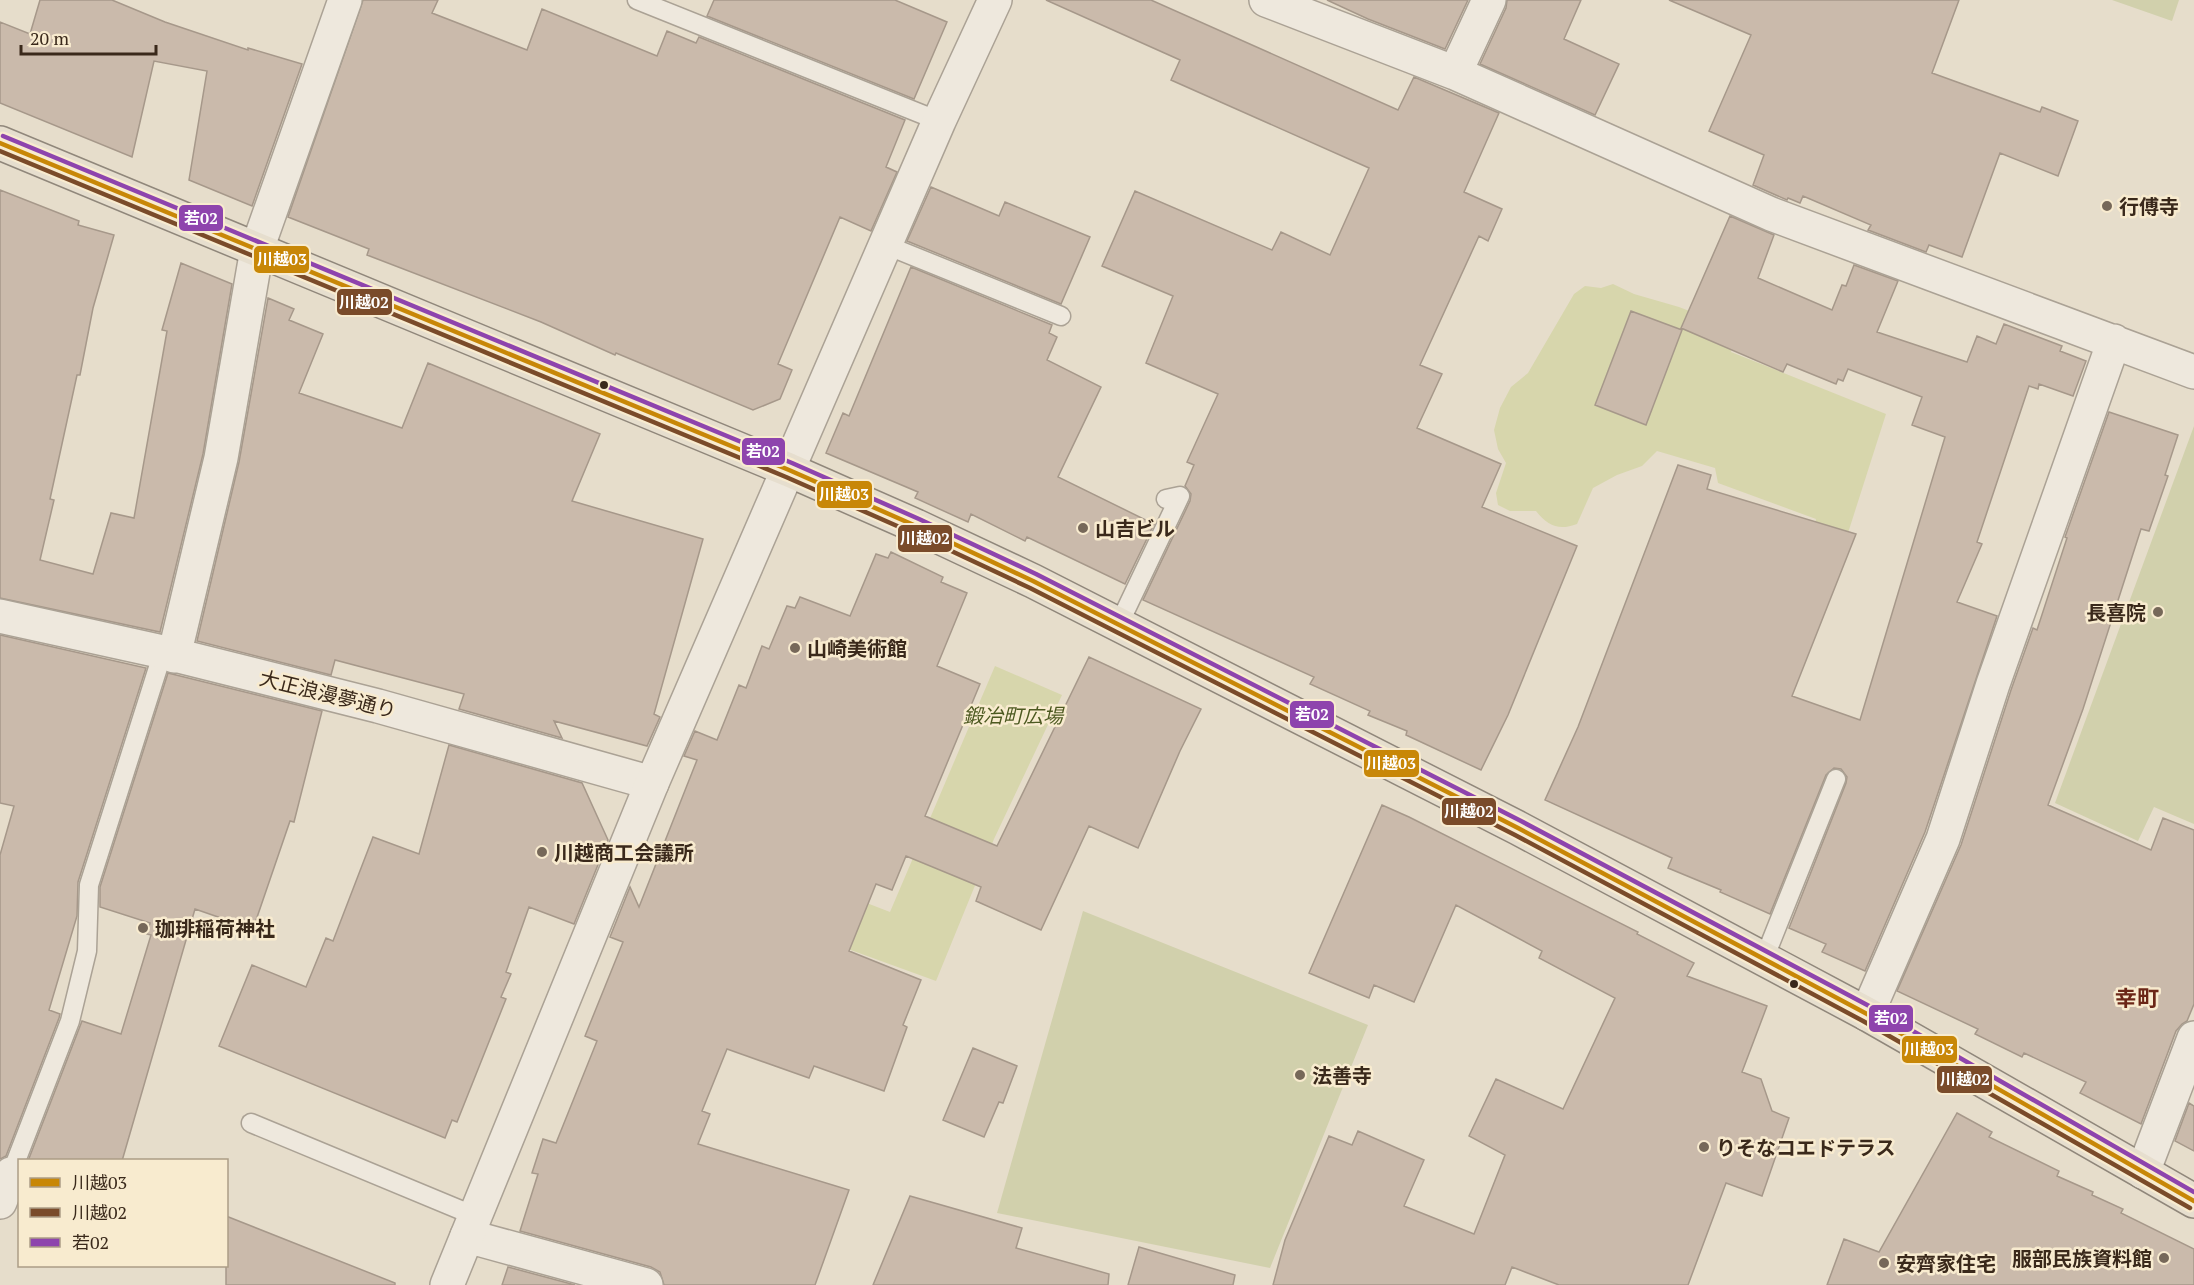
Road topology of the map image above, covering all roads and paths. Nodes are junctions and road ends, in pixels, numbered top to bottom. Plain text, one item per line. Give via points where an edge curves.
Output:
1 (345, 0) edge
2 (638, 0) edge
3 (995, 0) edge
4 (1266, 0) edge
5 (1489, 0) edge
6 (1455, 73) junction
7 (939, 121) junction
8 (0, 143) edge
9 (886, 245) junction
10 (258, 249) junction
11 (1061, 316) dead end
12 (2114, 341) junction
13 (2194, 372) edge
14 (789, 470) junction
15 (1166, 499) dead end
16 (0, 616) edge
17 (1119, 624) junction
18 (169, 654) junction
19 (1836, 778) dead end
20 (652, 783) junction
21 (1764, 959) junction
22 (1867, 1014) junction
23 (2194, 1038) edge
24 (251, 1124) dead end
25 (2143, 1172) junction
26 (5, 1188) edge
27 (2194, 1201) edge
28 (471, 1226) junction
29 (447, 1285) edge
30 (646, 1285) edge

1 - 10 street
2 - 7 lane
3 - 7 street
4 - 6 street
5 - 6 street
6 - 12 street via 1771,214
7 - 9 street
8 - 10 main road
9 - 11 lane
9 - 14 street
10 - 14 main road
10 - 18 street via 221,458
12 - 13 street
12 - 22 street via 1993,684 1943,839
14 - 17 main road
14 - 20 street
15 - 17 lane via 1179,496
16 - 18 street, 大正浪漫夢通り
17 - 21 main road
18 - 20 street, 大正浪漫夢通り via 378,706
18 - 26 lane via 89,885 87,951 70,1021
19 - 21 lane
20 - 28 street
21 - 22 main road
22 - 25 main road
23 - 25 street
24 - 28 lane
25 - 27 main road
28 - 29 street
28 - 30 street

